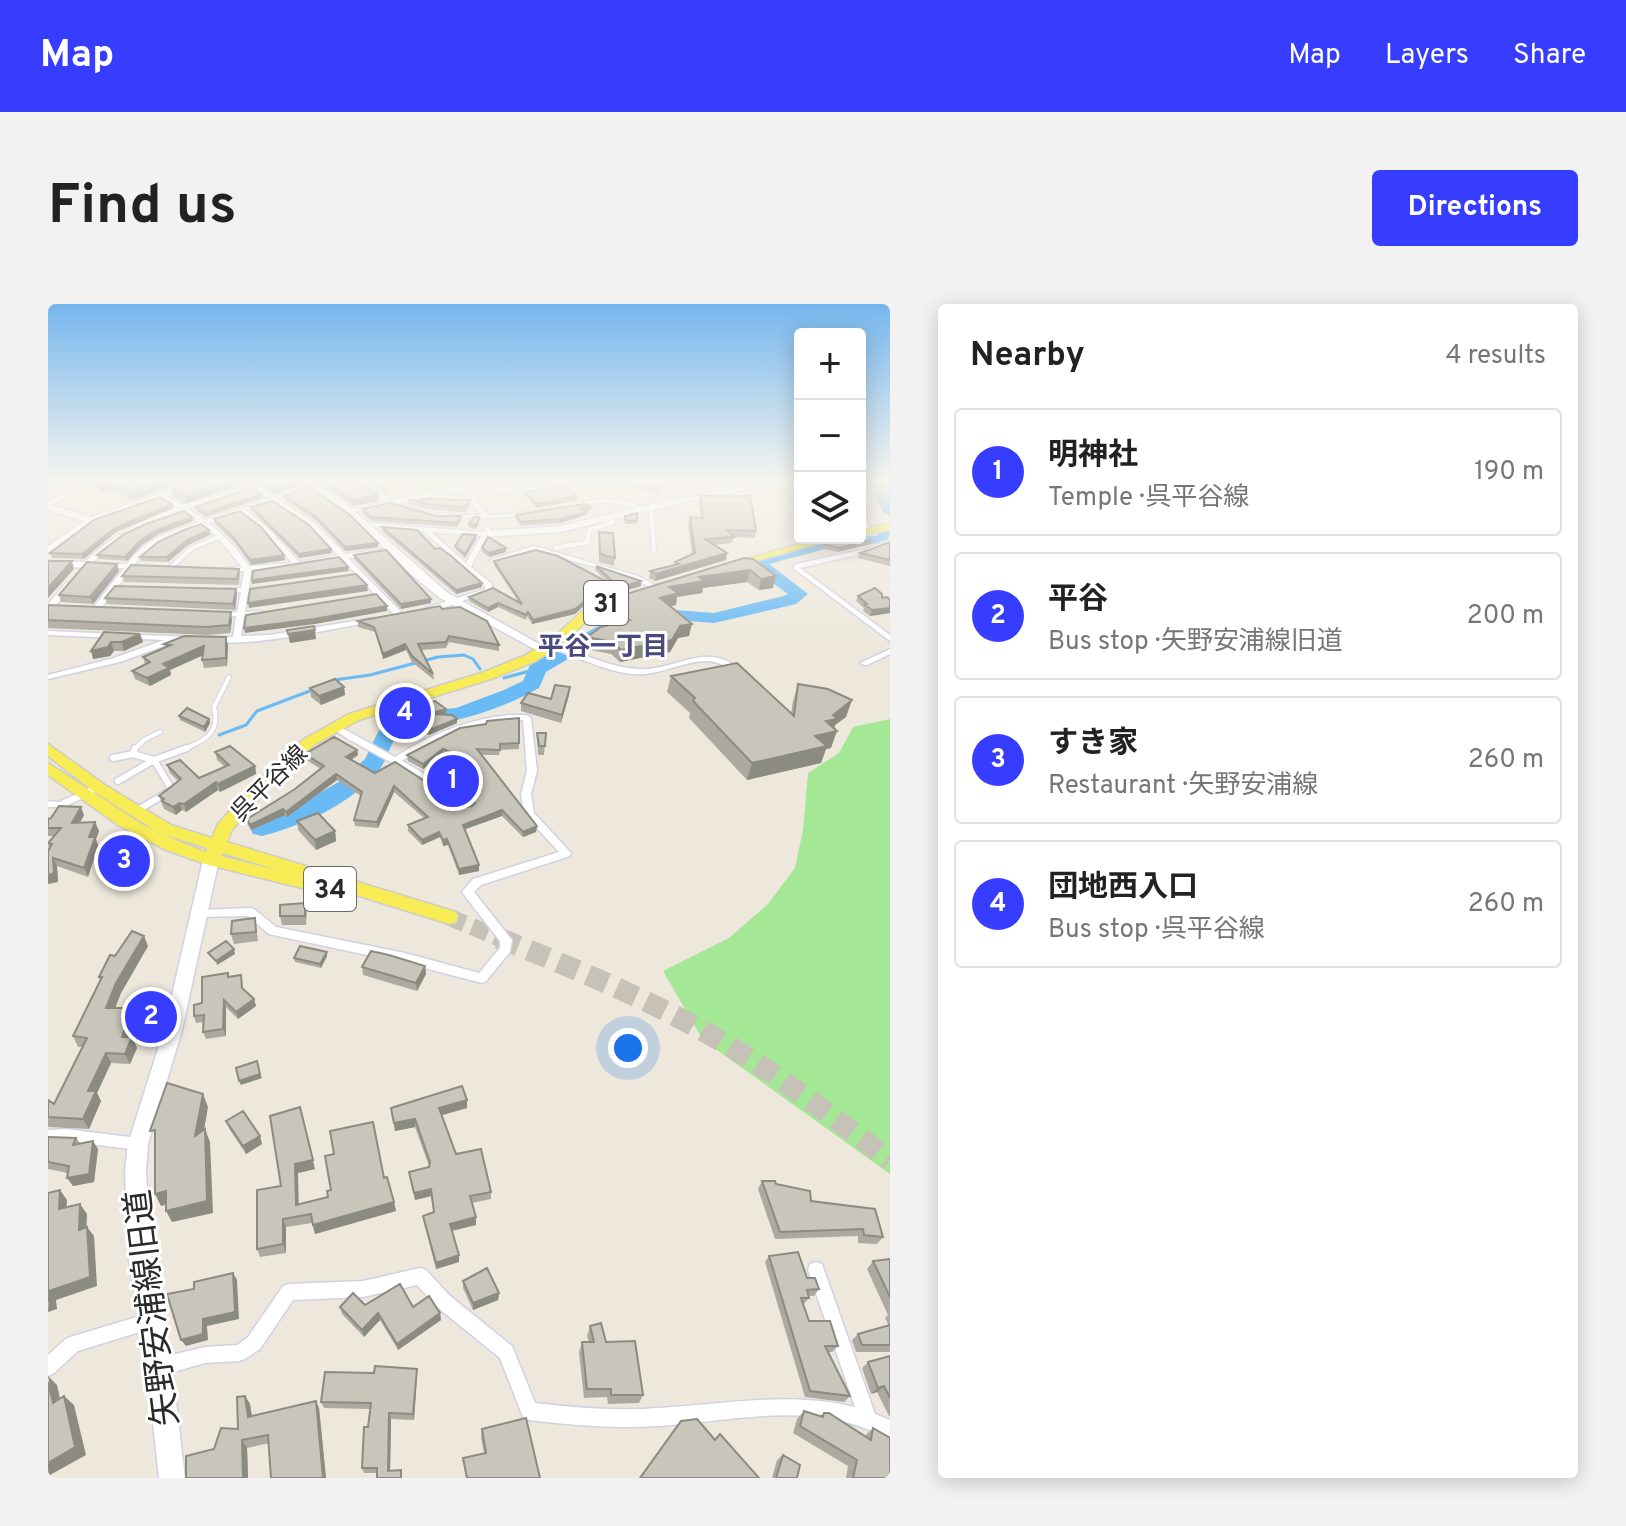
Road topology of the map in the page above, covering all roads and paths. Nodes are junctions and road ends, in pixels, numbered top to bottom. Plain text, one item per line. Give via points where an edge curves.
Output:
1 (485, 534) edge
2 (70, 535) edge
3 (120, 535) edge
4 (167, 535) edge
5 (217, 535) edge
6 (271, 535) edge
7 (323, 535) edge
8 (377, 535) edge
9 (431, 535) edge
10 (589, 535) edge
11 (651, 535) edge
12 (219, 537) junction
13 (890, 542) edge
14 (801, 544) edge
15 (555, 548) dead end
16 (391, 549) junction
17 (48, 550) edge
18 (654, 550) dead end
19 (344, 556) junction
20 (493, 560) edge
21 (48, 563) edge
22 (297, 564) junction
23 (86, 565) junction
24 (129, 566) junction
25 (468, 566) junction
26 (170, 568) junction
27 (182, 568) edge
28 (717, 569) edge
29 (219, 570) edge
30 (248, 570) junction
31 (361, 574) junction
32 (346, 577) edge
33 (660, 585) joint
34 (113, 587) junction
35 (128, 588) edge
36 (273, 588) edge
37 (244, 590) junction
38 (212, 591) edge
39 (379, 594) junction
40 (364, 597) edge
41 (455, 603) junction
42 (49, 608) edge
43 (65, 608) edge
44 (81, 608) edge
45 (96, 609) junction
46 (112, 610) edge
47 (423, 611) edge
48 (270, 612) edge
49 (411, 613) edge
50 (208, 614) edge
51 (240, 615) junction
52 (399, 615) junction
53 (48, 633) edge
54 (171, 638) junction
55 (890, 639) edge
56 (236, 640) junction
57 (553, 648) junction
58 (890, 651) edge
59 (864, 663) dead end
60 (740, 672) edge
61 (48, 677) edge
62 (229, 677) dead end
63 (334, 727) junction
64 (160, 732) dead end
65 (48, 749) edge
66 (133, 754) junction
67 (113, 758) dead end
68 (154, 760) junction
69 (395, 761) junction
70 (48, 768) edge
71 (118, 781) dead end
72 (91, 791) junction
73 (467, 807) edge
74 (54, 808) edge
75 (136, 811) junction
76 (215, 852) junction
77 (112, 857) edge
78 (149, 860) dead end
79 (199, 914) junction
80 (48, 1136) edge
81 (138, 1144) junction
82 (816, 1270) dead end
83 (150, 1321) junction
84 (48, 1367) edge
85 (159, 1367) junction
86 (867, 1417) junction
87 (890, 1429) edge
88 (172, 1478) edge

1 - 25 street
2 - 17 street
3 - 23 street
4 - 24 street
5 - 12 street
6 - 22 street
7 - 19 street
8 - 16 street
9 - 25 street
10 - 15 lane via 588,542
11 - 18 lane
12 - 26 street via 192,548
12 - 30 street
13 - 55 street via 796,566
14 - 28 main road
16 - 19 street
16 - 41 street
19 - 22 street
19 - 31 street
20 - 33 street via 534,548
21 - 23 street
22 - 30 street
23 - 24 street
23 - 42 street
24 - 26 street
24 - 34 street
25 - 41 street via 488,590
26 - 27 street
29 - 30 street
30 - 37 street
31 - 32 street
31 - 39 street
33 - 57 main road, 呉平谷線 / 31 via 594,607
34 - 35 street
34 - 45 street
36 - 37 street
37 - 38 street
37 - 51 street
39 - 40 street
39 - 52 street
41 - 47 street
41 - 57 street
42 - 43 street
44 - 45 street
45 - 46 street
48 - 51 street
49 - 52 street
50 - 51 street
51 - 56 street
52 - 56 street
53 - 54 street
54 - 56 street
54 - 61 street via 117,660
57 - 60 street via 641,672 710,657
57 - 63 main road, 呉平谷線 / 31
58 - 59 street
62 - 68 lane via 214,707 213,732 204,742
63 - 69 street
63 - 76 main road, 呉平谷線 / 31 via 284,762 224,828
64 - 66 lane via 145,738
65 - 72 main road, 34
66 - 67 lane
66 - 68 lane
68 - 71 lane
68 - 75 lane via 172,790
69 - 73 street
69 - 79 street via 426,740 510,716 527,718 529,814 566,853 477,882 468,892 506,940 506,949 482,978 273,931 250,912
70 - 72 main road, 34
72 - 74 street
72 - 75 main road, 34
72 - 76 main road, 34 via 138,836
75 - 76 main road, 34
76 - 76 main road, 34 via 449,917
76 - 79 street, 矢野安浦線旧道
77 - 78 lane via 100,870 112,877
79 - 81 street, 矢野安浦線旧道 via 173,1030
80 - 81 street
81 - 83 street, 矢野安浦線旧道 via 134,1224
82 - 86 street
83 - 84 street via 73,1344
83 - 85 street, 矢野安浦線旧道
85 - 86 street via 239,1353 254,1343 289,1292 363,1289 420,1276 506,1352 529,1411 576,1418 659,1417 797,1405
85 - 88 street, 矢野安浦線旧道
86 - 87 street

